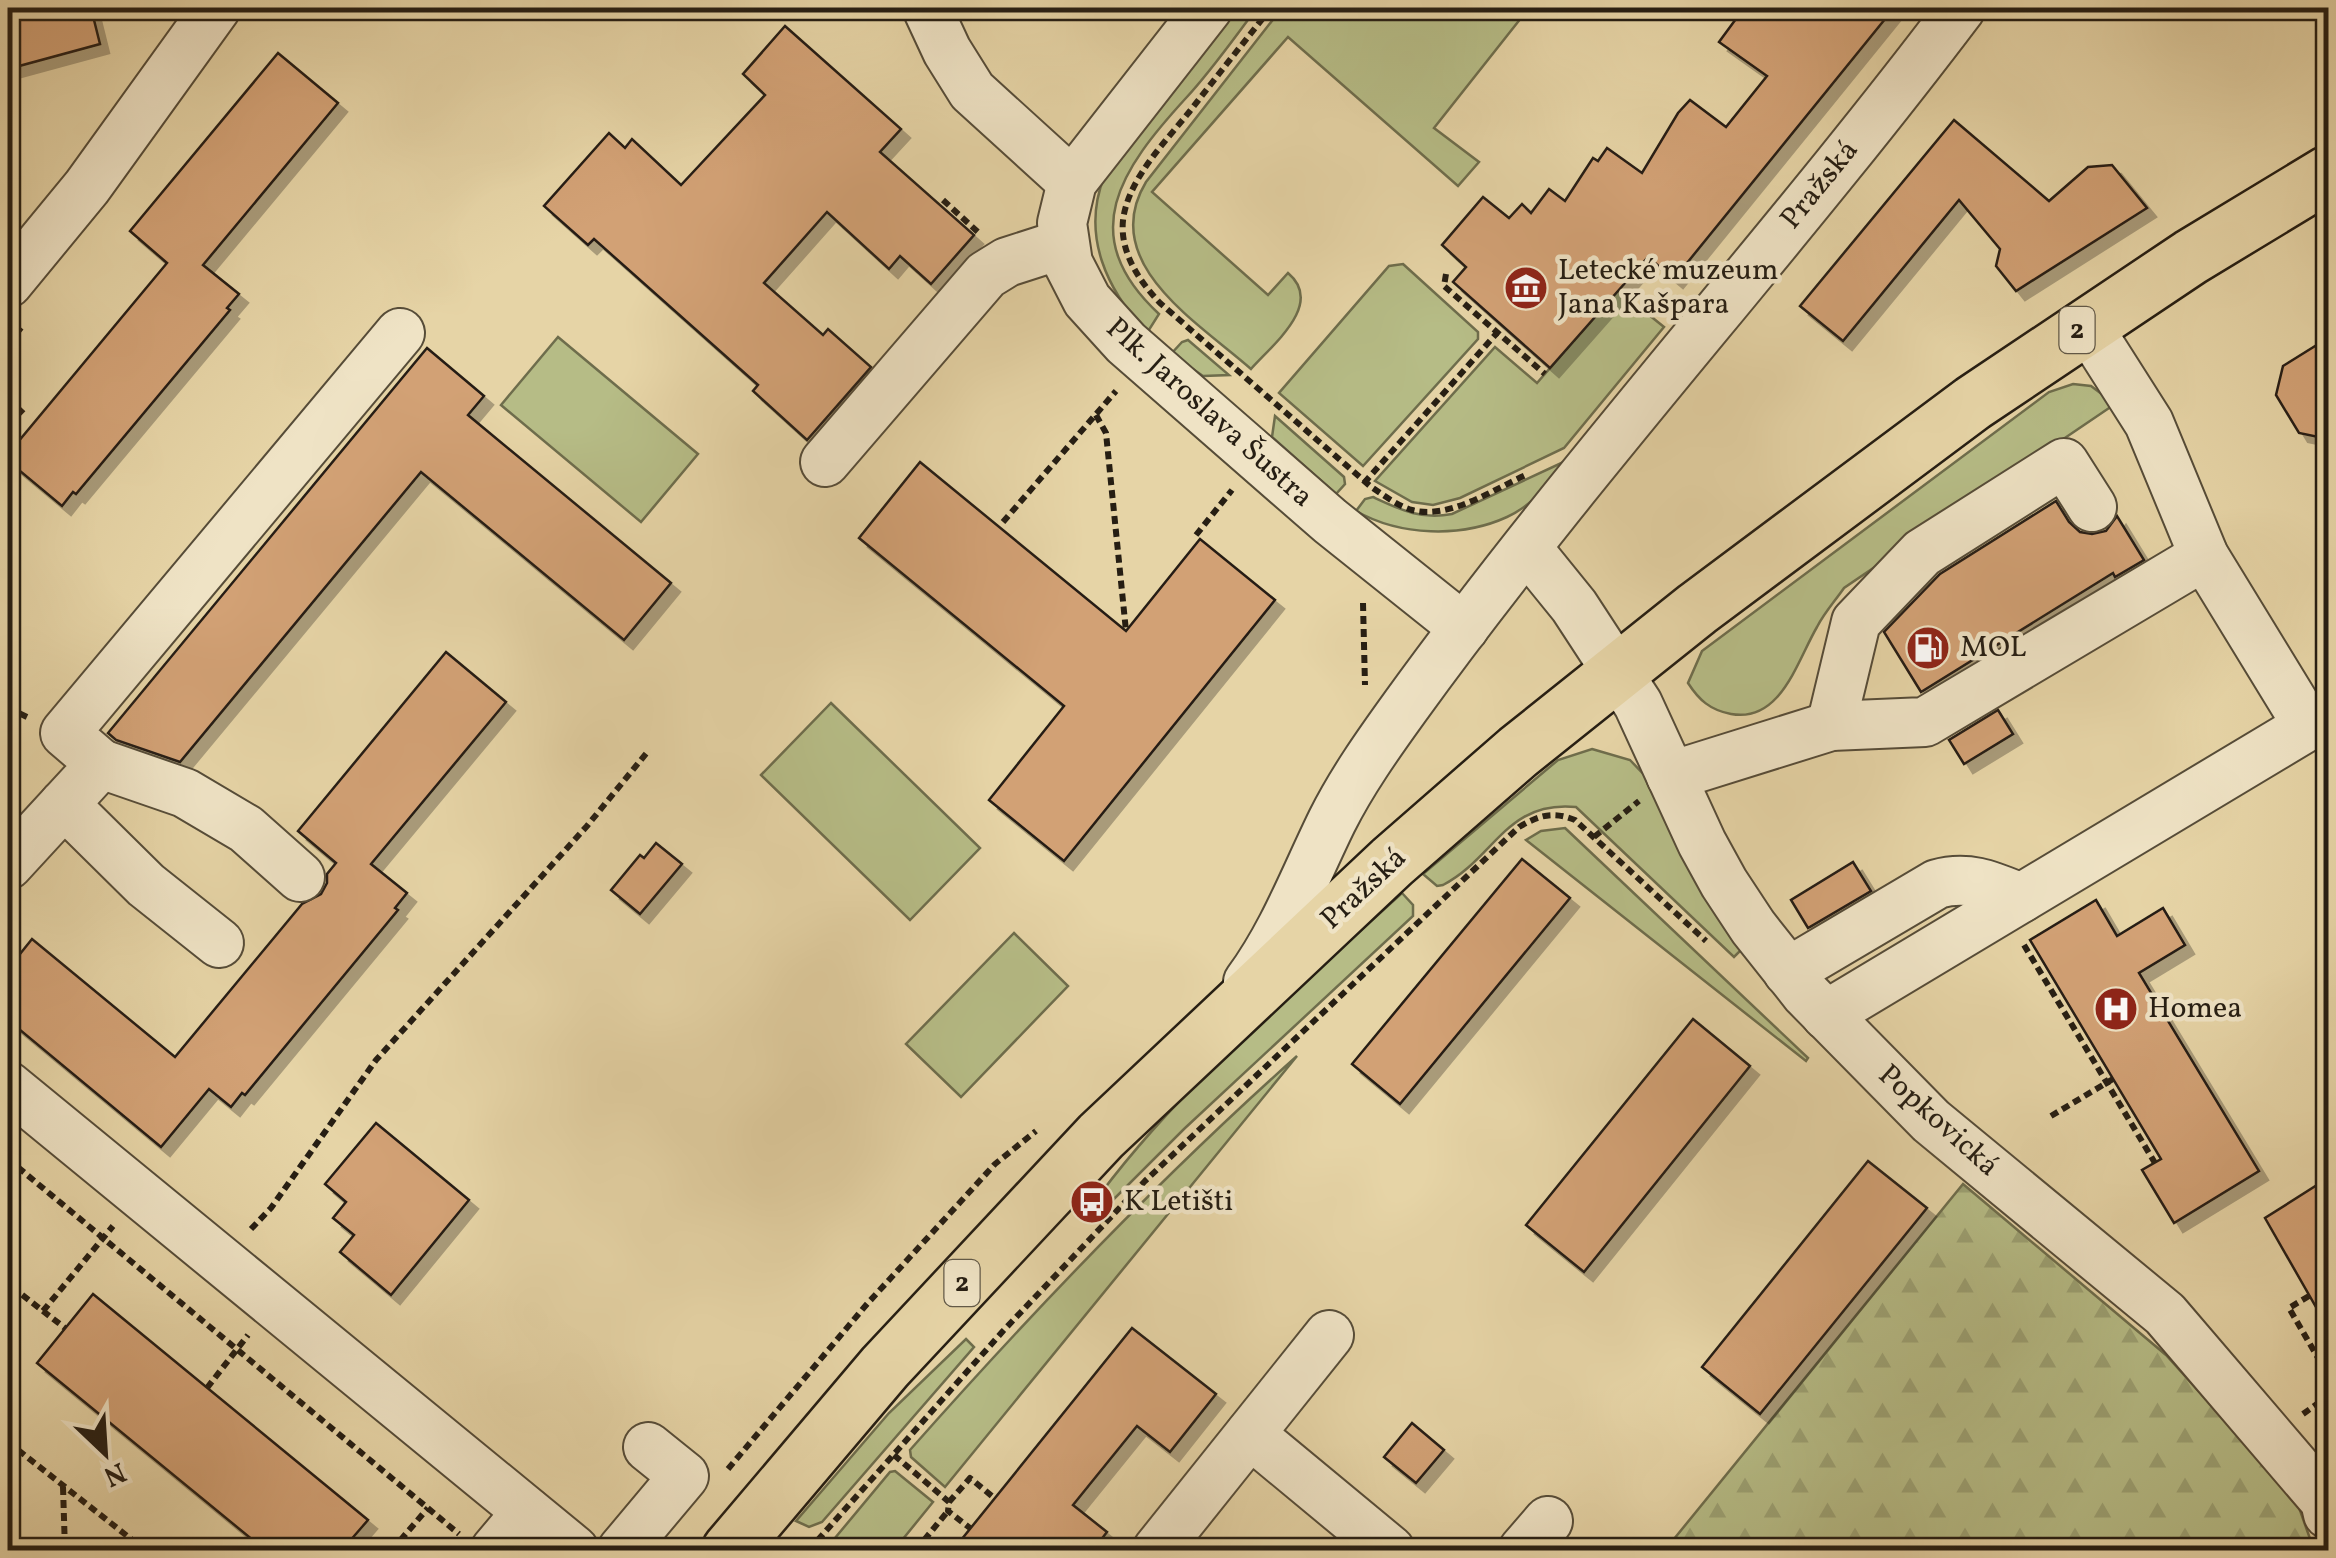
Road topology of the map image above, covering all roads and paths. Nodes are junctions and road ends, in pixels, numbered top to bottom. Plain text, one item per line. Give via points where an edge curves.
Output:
1 (216, 8) edge
2 (927, 8) edge
3 (1208, 8) edge
4 (1272, 8) edge
5 (1961, 8) edge
6 (2328, 174) edge
7 (1072, 182) junction
8 (1063, 244) junction
9 (1446, 274) dead end
10 (8, 284) edge
11 (1179, 320) junction
12 (2086, 324) junction
13 (1497, 332) junction
14 (400, 333) dead end
15 (1144, 359) junction
16 (1545, 374) dead end
17 (8, 399) edge
18 (24, 414) dead end
19 (1096, 415) junction
20 (1258, 458) junction
21 (826, 462) dead end
22 (1533, 471) dead end
23 (1366, 482) junction
24 (2092, 507) dead end
25 (1330, 521) junction
26 (1003, 522) dead end
27 (1196, 535) dead end
28 (1527, 548) junction
29 (2204, 556) junction
30 (1360, 591) dead end
31 (1464, 628) junction
32 (1126, 630) dead end
33 (1618, 671) junction
34 (1365, 692) dead end
35 (2318, 720) edge
36 (1831, 726) junction
37 (649, 750) dead end
38 (101, 764) junction
39 (1671, 776) junction
40 (64, 804) junction
41 (8, 865) edge
42 (300, 877) dead end
43 (2020, 917) junction
44 (219, 942) dead end
45 (1719, 954) dead end
46 (1788, 972) junction
47 (1826, 1015) junction
48 (1210, 1031) junction
49 (2110, 1081) junction
50 (12, 1100) edge
51 (2051, 1116) dead end
52 (1039, 1129) dead end
53 (8, 1159) edge
54 (2155, 1163) dead end
55 (139, 1193) junction
56 (103, 1238) junction
57 (220, 1260) junction
58 (12, 1287) dead end
59 (2309, 1296) dead end
60 (42, 1311) junction
61 (65, 1328) dead end
62 (249, 1334) dead end
63 (1329, 1335) dead end
64 (236, 1349) junction
65 (2328, 1376) edge
66 (206, 1388) dead end
67 (2328, 1396) edge
68 (2294, 1420) dead end
69 (1250, 1434) junction
70 (8, 1442) edge
71 (648, 1446) dead end
72 (894, 1455) junction
73 (720, 1477) dead end
74 (64, 1486) junction
75 (993, 1498) dead end
76 (2328, 1503) edge
77 (948, 1506) junction
78 (428, 1508) junction
79 (527, 1512) junction
80 (970, 1528) dead end
81 (481, 1545) edge
82 (65, 1550) edge
83 (145, 1550) edge
84 (392, 1550) edge
85 (574, 1550) edge
86 (622, 1550) edge
87 (730, 1550) edge
88 (809, 1550) edge
89 (916, 1550) edge
90 (1157, 1550) edge
91 (1390, 1550) edge

1 - 10 street via 87,188
2 - 7 street via 972,91
3 - 7 street, Plk. Jaroslava Šustra
4 - 11 path via 1151,160 1123,218 1131,264
5 - 28 street, Pražská
6 - 12 main road, Pražská / 2
7 - 8 street, Plk. Jaroslava Šustra
8 - 15 street, Plk. Jaroslava Šustra via 1087,300
8 - 21 street via 986,274
9 - 13 path via 1444,286
11 - 15 path
11 - 23 path
12 - 29 street via 2149,423
12 - 33 main road, Pražská / 2
13 - 16 path
13 - 23 path
14 - 38 street via 65,733
15 - 19 path
15 - 20 street, Plk. Jaroslava Šustra
17 - 18 path
19 - 26 path
19 - 32 path via 1106,434
20 - 25 street, Plk. Jaroslava Šustra
20 - 27 path
22 - 23 path via 1462,505 1432,511 1409,509
23 - 25 path
24 - 36 street via 2064,463 1922,553 1856,622
25 - 31 street, Plk. Jaroslava Šustra
28 - 31 street, Pražská
28 - 33 street, Popkovická
29 - 35 street
29 - 36 street via 2138,581 1926,722
30 - 34 path
31 - 48 street, Pražská via 1368,760 1266,957
33 - 39 street, Popkovická
33 - 48 main road, Pražská / 2 via 1392,862
35 - 43 street
36 - 39 street
37 - 57 path via 376,1060 271,1208
38 - 40 street
38 - 42 street via 185,793 246,829
39 - 46 street, Popkovická via 1724,883
40 - 41 street
40 - 44 street via 146,884
43 - 46 street via 1976,880 1958,878
43 - 47 street
43 - 49 path
45 - 72 path via 1575,820 1558,813 1519,827 1145,1181
46 - 47 street, Popkovická
47 - 76 street, Popkovická via 1931,1121 2158,1306
48 - 87 main road, Pražská / 2 via 960,1286
49 - 51 path
49 - 54 path
50 - 55 street
52 - 73 path via 996,1164 880,1290
53 - 56 path
55 - 56 path
55 - 57 street
56 - 60 path
56 - 64 path
57 - 79 street
58 - 60 path
59 - 65 path via 2288,1308
60 - 61 path
62 - 64 path
63 - 69 street
64 - 66 path
64 - 78 path
67 - 68 path
69 - 90 street
69 - 91 street
70 - 74 path
71 - 86 street via 684,1476
72 - 77 path
72 - 88 path
74 - 82 path
74 - 83 path
75 - 77 path via 970,1478
77 - 80 path
77 - 89 path
78 - 81 path
78 - 84 path
79 - 81 street
79 - 85 street

